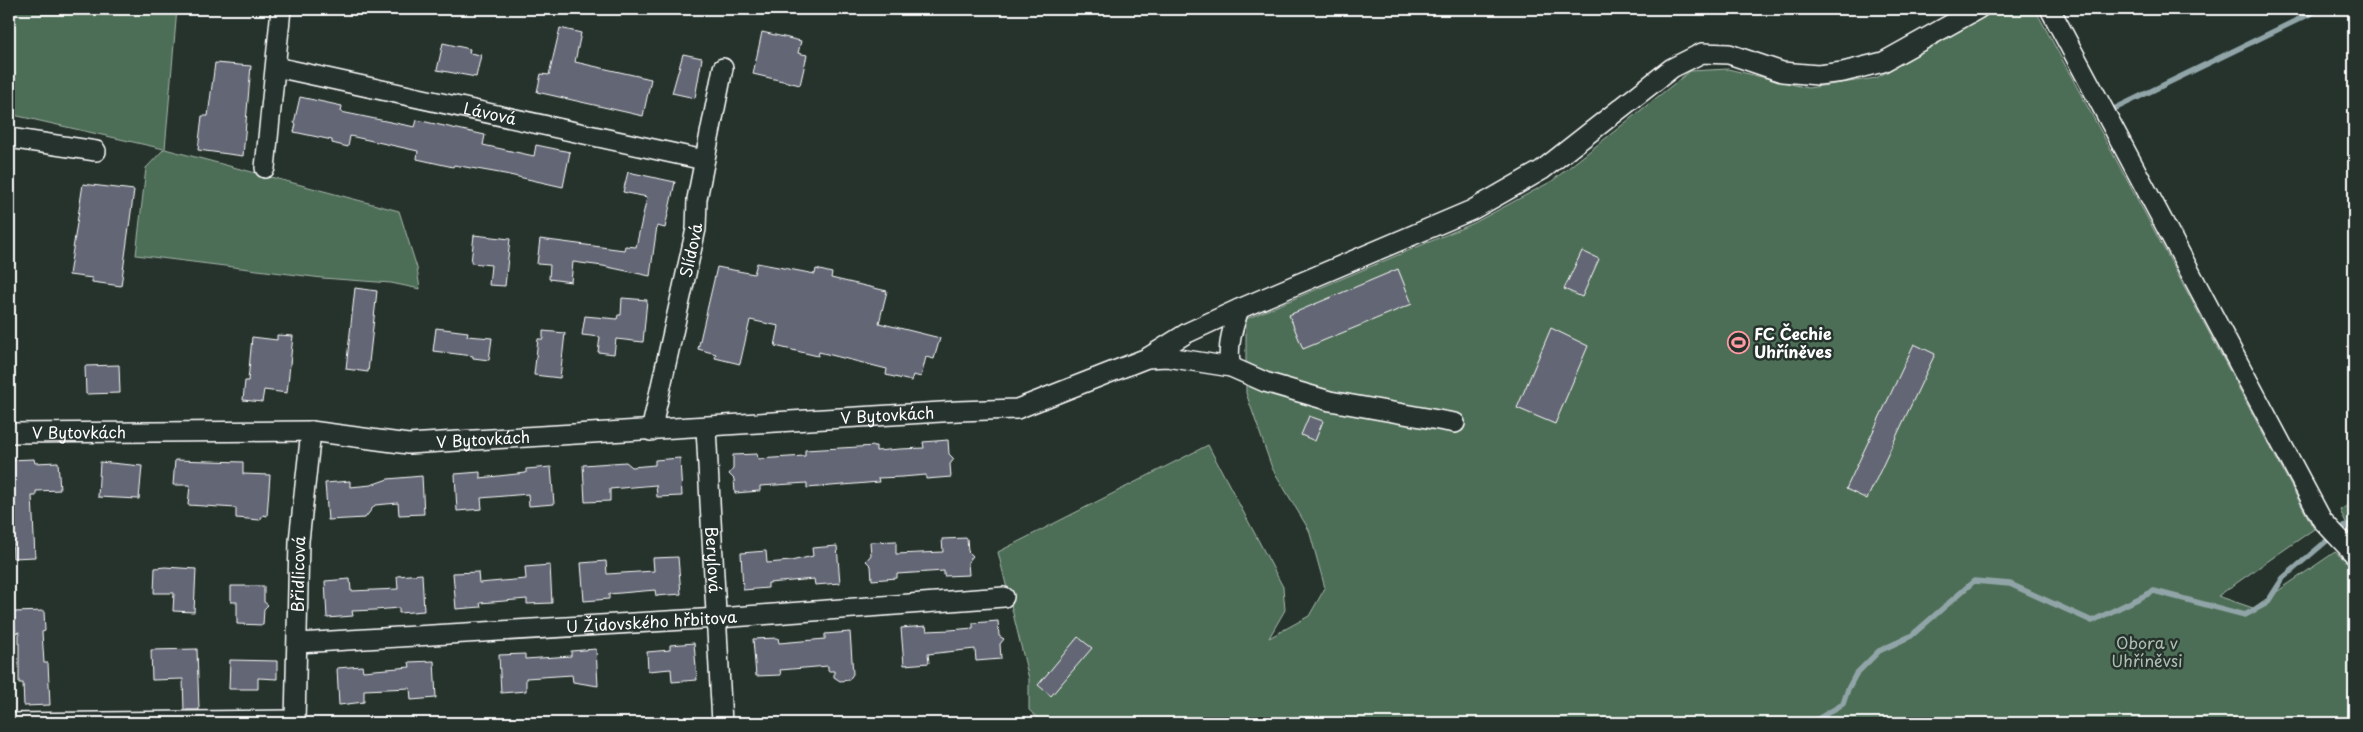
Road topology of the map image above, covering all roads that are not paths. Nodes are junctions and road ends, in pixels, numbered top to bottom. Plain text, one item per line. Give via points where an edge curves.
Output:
1 (281, 9) edge
2 (1978, 9) edge
3 (2050, 9) edge
4 (276, 67) junction
5 (723, 68) dead end
6 (9, 138) edge
7 (96, 150) dead end
8 (704, 160) junction
9 (265, 168) dead end
10 (1239, 309) junction
11 (1147, 358) junction
12 (1231, 368) junction
13 (1455, 423) dead end
14 (706, 428) junction
15 (311, 431) junction
16 (651, 431) junction
17 (9, 433) edge
18 (2348, 548) edge
19 (1004, 597) dead end
20 (718, 618) junction
21 (298, 643) junction
22 (295, 721) edge
23 (9, 723) edge
24 (722, 723) edge

1 - 4 street
2 - 10 street via 1883,62 1843,72 1818,75 1782,72 1729,54 1702,53 1672,68 1542,170 1472,210
3 - 18 street via 2322,520
4 - 8 street, Lávová
4 - 9 street
5 - 8 street, Slídová
6 - 7 street
8 - 16 street, Slídová via 696,229
10 - 11 street via 1187,333
10 - 12 street via 1232,331
11 - 12 street via 1167,357
11 - 14 street, V Bytovkách via 1017,409
12 - 13 street via 1265,382 1330,401
14 - 16 street, V Bytovkách
14 - 20 street, Berylová
15 - 16 street, V Bytovkách via 408,444
15 - 17 street, V Bytovkách
15 - 21 street, Břidlicová via 299,541
19 - 20 street, U Židovského hřbitova
20 - 21 street, U Židovského hřbitova
20 - 24 street, Berylová
21 - 22 street, Břidlicová
22 - 23 street

